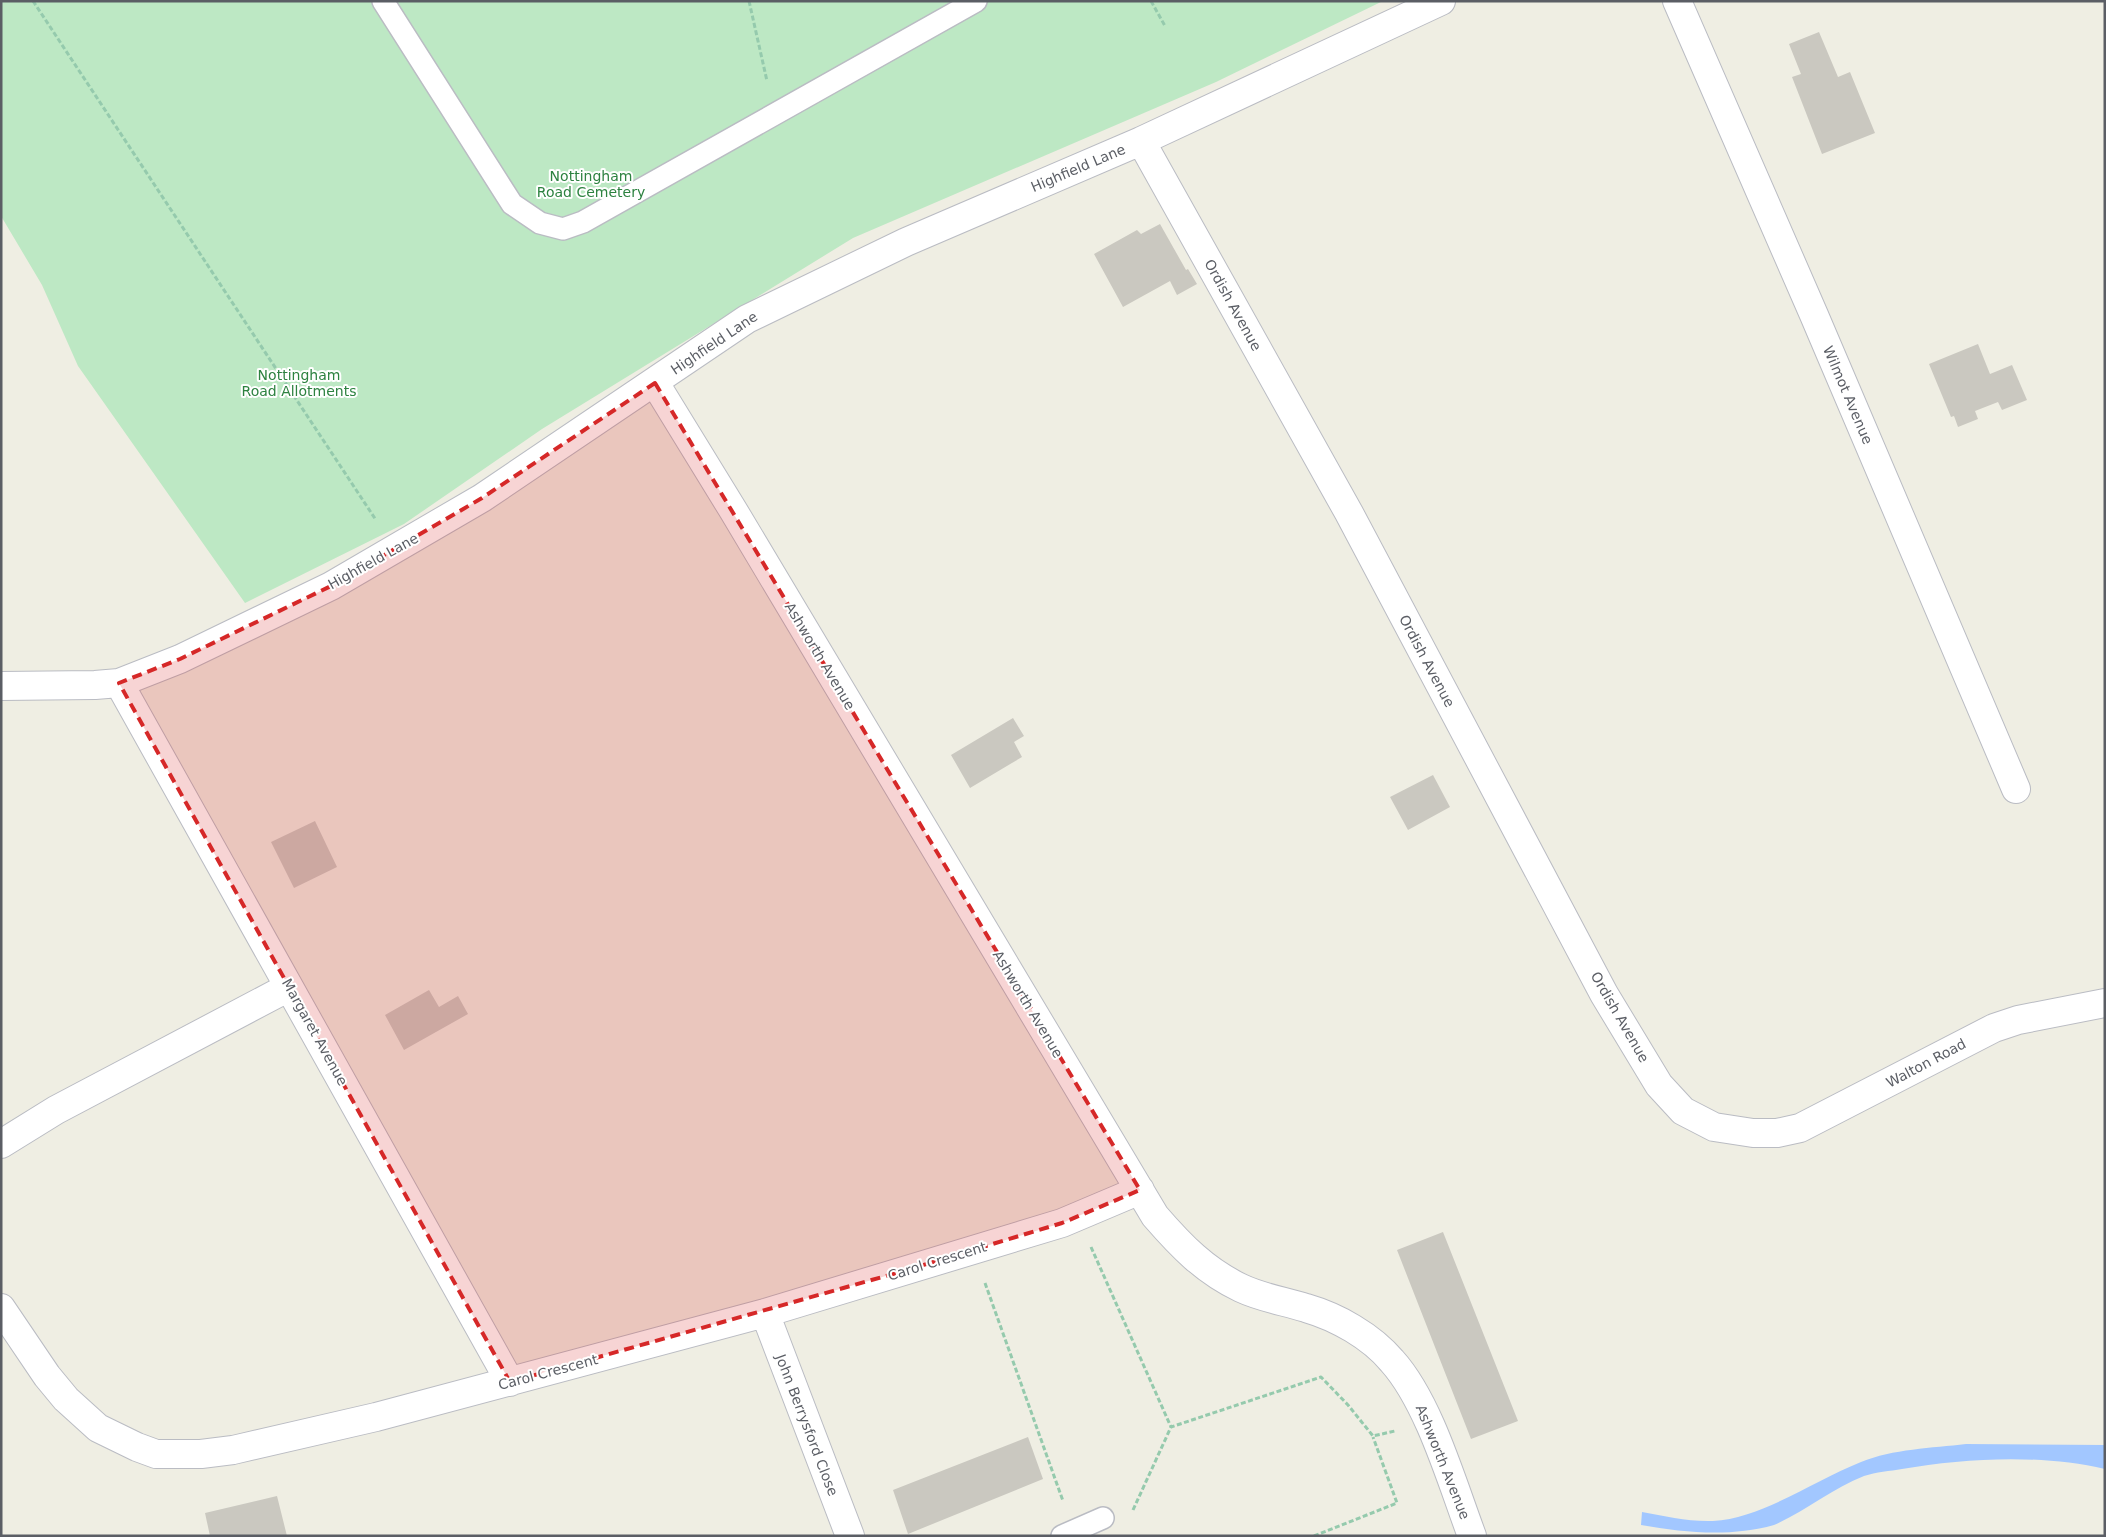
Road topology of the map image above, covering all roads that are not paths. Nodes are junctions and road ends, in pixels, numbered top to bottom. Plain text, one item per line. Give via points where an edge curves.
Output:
1 (383, 1) edge
2 (976, 1) edge
3 (1441, 1) edge
4 (1677, 1) edge
5 (1142, 141) junction
6 (655, 383) junction
7 (119, 683) junction
8 (1, 686) edge
9 (2016, 789) dead end
10 (289, 987) junction
11 (2105, 1003) edge
12 (1753, 1133) joint
13 (1, 1144) edge
14 (1140, 1190) junction
15 (1, 1308) edge
16 (765, 1313) junction
17 (510, 1382) junction
18 (1103, 1518) dead end
19 (1068, 1533) edge
20 (850, 1536) edge
21 (1472, 1536) edge

1 - 2 lane via 512,204 540,224 563,229 583,222
3 - 5 street, Highfield Lane
4 - 9 street, Wilmot Avenue
5 - 6 street, Highfield Lane via 827,278 747,319
5 - 12 street, Ordish Avenue via 1349,513 1604,994 1660,1085 1683,1111 1698,1120 1723,1129
6 - 7 street, Highfield Lane via 482,498 331,586 180,659
6 - 14 street, Ashworth Avenue
7 - 8 street, Highfield Lane
7 - 10 street, Margaret Avenue
10 - 13 street via 56,1110
10 - 17 street, Margaret Avenue
11 - 12 street, Walton Road via 2018,1020 1994,1028 1800,1128 1777,1133
14 - 16 street, Carol Crescent via 1077,1216
14 - 21 street, Ashworth Avenue via 1174,1238 1222,1279 1269,1299 1325,1314 1346,1325 1393,1361 1422,1407
15 - 17 street, Carol Crescent via 47,1376 83,1415 98,1428 156,1454 233,1450
16 - 17 street, Carol Crescent
16 - 20 street, John Berrysford Close
18 - 19 lane

